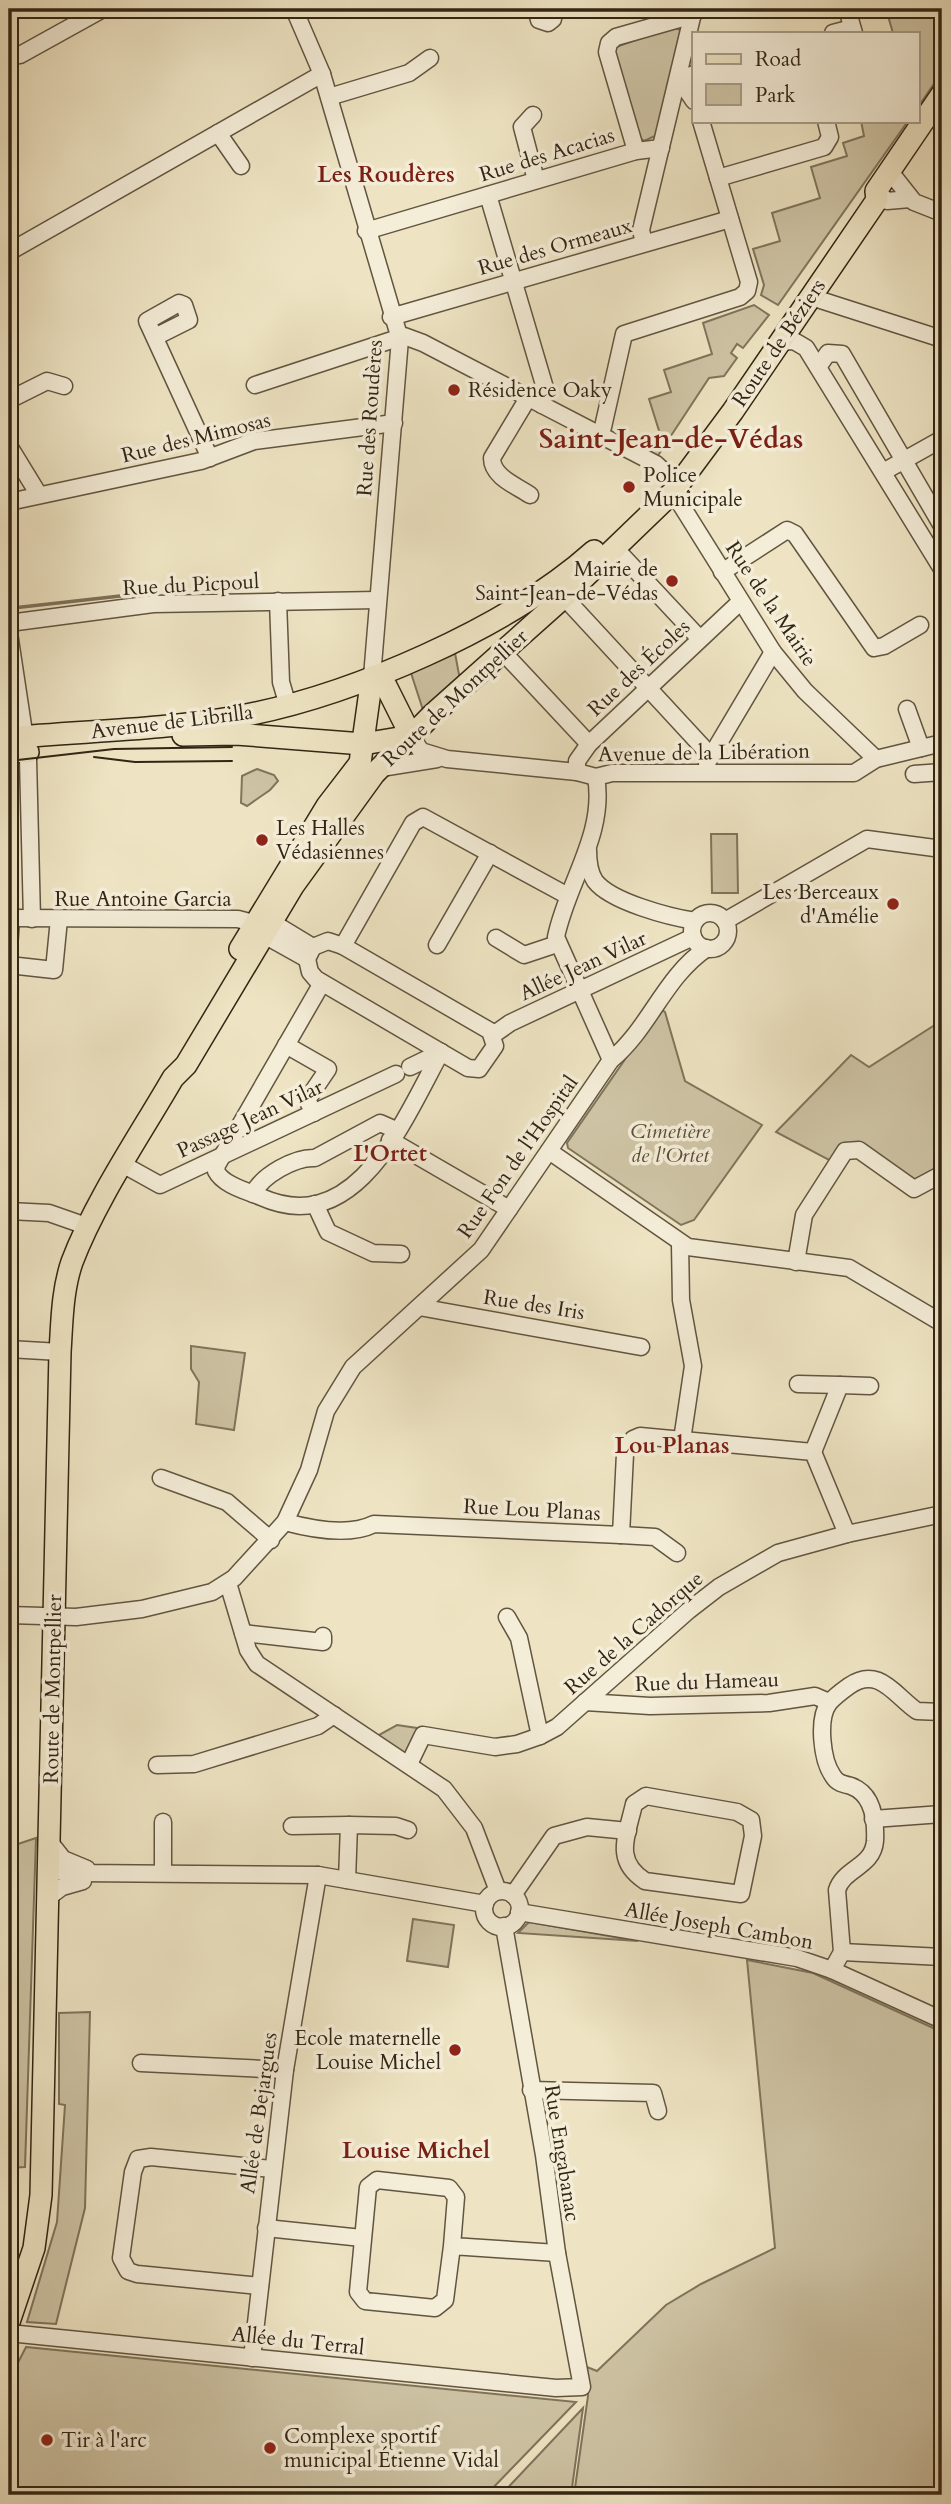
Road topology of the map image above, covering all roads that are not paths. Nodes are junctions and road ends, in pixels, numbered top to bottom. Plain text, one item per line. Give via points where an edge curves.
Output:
1 (103, 9) edge
2 (536, 9) edge
3 (554, 9) edge
4 (847, 9) edge
5 (297, 10) edge
6 (693, 12) edge
7 (853, 30) edge
8 (9, 57) edge
9 (430, 58) dead end
10 (322, 74) junction
11 (686, 77) edge
12 (942, 94) edge
13 (692, 95) edge
14 (329, 97) junction
15 (533, 115) dead end
16 (701, 122) edge
17 (826, 122) edge
18 (218, 133) junction
19 (661, 148) junction
20 (636, 151) junction
21 (241, 166) dead end
22 (718, 178) junction
23 (536, 180) junction
24 (881, 182) junction
25 (488, 195) junction
26 (942, 213) edge
27 (730, 219) junction
28 (366, 231) junction
29 (643, 243) junction
30 (9, 252) edge
31 (514, 282) junction
32 (805, 293) junction
33 (391, 317) junction
34 (155, 337) dead end
35 (942, 338) edge
36 (400, 339) junction
37 (780, 342) junction
38 (818, 367) junction
39 (255, 385) dead end
40 (64, 386) dead end
41 (9, 400) edge
42 (535, 402) junction
43 (394, 423) junction
44 (599, 433) junction
45 (942, 439) edge
46 (9, 446) edge
47 (210, 458) junction
48 (904, 461) junction
49 (883, 472) junction
50 (671, 484) junction
51 (39, 495) junction
52 (530, 495) dead end
53 (9, 502) edge
54 (942, 526) edge
55 (615, 548) junction
56 (942, 569) edge
57 (722, 572) junction
58 (564, 597) junction
59 (377, 600) junction
60 (278, 601) junction
61 (740, 602) junction
62 (9, 623) edge
63 (920, 625) dead end
64 (9, 633) edge
65 (700, 639) junction
66 (502, 651) junction
67 (773, 652) junction
68 (372, 677) junction
69 (648, 688) junction
70 (293, 703) junction
71 (907, 709) dead end
72 (411, 736) junction
73 (942, 743) edge
74 (589, 744) junction
75 (17, 745) edge
76 (921, 748) junction
77 (710, 755) junction
78 (368, 758) junction
79 (447, 759) junction
80 (876, 759) junction
81 (577, 772) junction
82 (703, 772) junction
83 (942, 772) edge
84 (914, 774) dead end
85 (596, 777) junction
86 (587, 847) junction
87 (942, 849) edge
88 (490, 853) junction
89 (575, 876) junction
90 (593, 879) junction
91 (568, 895) junction
92 (10, 918) edge
93 (32, 919) junction
94 (59, 919) junction
95 (725, 921) junction
96 (260, 926) junction
97 (694, 929) junction
98 (496, 938) dead end
99 (437, 944) dead end
100 (557, 944) junction
101 (343, 946) junction
102 (9, 948) edge
103 (707, 948) junction
104 (310, 953) junction
105 (9, 965) edge
106 (322, 983) junction
107 (578, 991) junction
108 (493, 1035) junction
109 (286, 1045) junction
110 (441, 1052) junction
111 (611, 1060) junction
112 (314, 1113) junction
113 (393, 1135) junction
114 (549, 1150) junction
115 (223, 1154) junction
116 (124, 1165) junction
117 (942, 1174) edge
118 (253, 1194) junction
119 (315, 1204) junction
120 (509, 1209) junction
121 (9, 1211) edge
122 (89, 1227) junction
123 (680, 1243) junction
124 (401, 1254) dead end
125 (796, 1262) junction
126 (419, 1307) junction
127 (942, 1323) edge
128 (641, 1347) dead end
129 (9, 1349) edge
130 (60, 1352) junction
131 (798, 1384) dead end
132 (840, 1385) junction
133 (870, 1386) dead end
134 (682, 1440) junction
135 (813, 1452) junction
136 (161, 1478) dead end
137 (942, 1514) edge
138 (285, 1522) junction
139 (847, 1534) junction
140 (621, 1535) junction
141 (271, 1540) junction
142 (677, 1553) dead end
143 (228, 1583) junction
144 (9, 1615) edge
145 (55, 1616) junction
146 (507, 1617) dead end
147 (243, 1633) junction
148 (323, 1636) dead end
149 (585, 1702) junction
150 (830, 1702) junction
151 (942, 1712) edge
152 (334, 1715) junction
153 (540, 1736) junction
154 (409, 1764) junction
155 (157, 1765) dead end
156 (942, 1814) edge
157 (873, 1819) junction
158 (163, 1822) dead end
159 (349, 1825) junction
160 (292, 1826) dead end
161 (408, 1830) dead end
162 (628, 1831) junction
163 (48, 1840) junction
164 (103, 1873) junction
165 (163, 1873) junction
166 (318, 1875) junction
167 (347, 1880) junction
168 (46, 1884) junction
169 (505, 1893) junction
170 (485, 1904) junction
171 (519, 1912) junction
172 (504, 1926) junction
173 (842, 1952) junction
174 (942, 1957) edge
175 (832, 1970) junction
176 (942, 2020) edge
177 (141, 2063) dead end
178 (285, 2070) junction
179 (531, 2090) junction
180 (658, 2110) dead end
181 (272, 2169) junction
182 (266, 2228) junction
183 (362, 2238) junction
184 (452, 2246) junction
185 (557, 2253) junction
186 (260, 2286) junction
187 (9, 2322) edge
188 (9, 2333) edge
189 (251, 2358) junction
190 (582, 2387) joint

1 - 8 street
2 - 3 street via 539,20 548,23
4 - 7 street
5 - 10 street, Rue des Roudères
6 - 11 street
6 - 20 street via 609,43 607,52
9 - 14 street via 409,73
10 - 14 street, Rue des Roudères
10 - 18 street
11 - 13 street
11 - 19 street
12 - 24 main road, Route de Béziers
14 - 28 street, Rue des Roudères
15 - 23 street via 522,127
16 - 22 street
17 - 22 street via 830,137 824,147
18 - 21 street
18 - 30 street
19 - 20 street, Rue des Acacias
19 - 29 street via 641,230
20 - 23 street, Rue des Acacias
22 - 27 street
23 - 25 street, Rue des Acacias
24 - 26 street via 887,201 910,199
24 - 32 main road, Route de Béziers via 877,200
25 - 28 street, Rue des Acacias
25 - 31 street
27 - 29 street, Rue des Ormeaux
27 - 44 street via 749,282 747,291 624,334
28 - 33 street, Rue des Roudères
29 - 31 street, Rue des Ormeaux
31 - 33 street, Rue des Ormeaux
31 - 42 street via 545,388
32 - 35 street
32 - 37 main road, Route de Béziers
32 - 50 main road, Route de Béziers
33 - 36 street, Rue des Roudères
34 - 47 street
36 - 39 street
36 - 42 street via 404,336 424,343
36 - 43 street, Rue des Roudères
37 - 38 street via 801,343
37 - 50 main road, Route de Béziers
38 - 48 street via 828,354 842,354
38 - 49 street
40 - 41 street via 47,381
42 - 44 street
42 - 52 street via 492,458 496,472
43 - 47 street, Rue des Mimosas via 254,441
43 - 59 street, Rue des Roudères
44 - 50 street via 656,464
45 - 48 street
46 - 51 street
47 - 51 street, Rue des Mimosas
48 - 49 street
48 - 54 street
49 - 56 street
50 - 55 main road, Route de Montpellier
50 - 57 street, Rue de la Mairie
50 - 68 main road, Route de Montpellier via 550,587 456,640
51 - 53 street, Rue des Mimosas
55 - 58 main road, Route de Montpellier
55 - 65 street
57 - 61 street, Rue de la Mairie
57 - 63 street via 787,530 795,534 874,648
58 - 66 main road, Route de Montpellier
58 - 69 street
59 - 60 street, Rue du Picpoul
59 - 68 street, Rue des Roudères
60 - 62 street, Rue du Picpoul via 153,604
60 - 70 street via 281,670 286,699
61 - 65 street, Rue des Écoles
61 - 67 street, Rue de la Mairie
64 - 75 street
65 - 69 street, Rue des Écoles
66 - 72 main road, Route de Montpellier
66 - 74 street
67 - 77 street
67 - 80 street, Rue de la Mairie via 805,691
68 - 70 main road, Avenue de Librilla
68 - 72 main road via 386,686
68 - 78 main road
69 - 74 street, Rue des Écoles
69 - 77 street
70 - 75 main road, Avenue de Librilla via 236,717 43,737
71 - 76 street
72 - 78 main road, Avenue de Librilla
72 - 79 street, Avenue de la Libération via 421,751
73 - 76 street, Avenue de la Libération
74 - 81 street, Rue des Écoles via 577,761
75 - 78 main road, Avenue de Librilla via 236,734
75 - 93 street
76 - 80 street, Avenue de la Libération
77 - 82 street
78 - 79 street, Avenue de la Libération
78 - 96 main road, Route de Montpellier via 317,851
79 - 81 street, Avenue de la Libération
80 - 82 street, Avenue de la Libération via 854,773
81 - 85 street, Avenue de la Libération
82 - 85 street, Avenue de la Libération
83 - 84 street
85 - 86 street via 597,820
86 - 89 street
86 - 90 street
87 - 95 street via 879,838 859,842
88 - 91 street
88 - 99 street
88 - 101 street via 423,817 413,824
89 - 90 street
89 - 91 street
90 - 97 street via 605,891
91 - 100 street
92 - 93 street, Rue Antoine Garcia
92 - 102 street
93 - 94 street, Rue Antoine Garcia
94 - 96 street, Rue Antoine Garcia via 238,919
94 - 105 street via 54,970
95 - 97 street via 707,913
95 - 103 street via 725,940
96 - 104 street, Rue Antoine Garcia via 280,928
96 - 116 main road, Route de Montpellier via 186,1065 173,1078
97 - 103 street
97 - 107 street, Allée Jean Vilar
98 - 100 street via 524,955
100 - 107 street
101 - 104 street via 328,941
101 - 108 street
103 - 111 street, Rue Fon de l'Hospital via 674,977 626,1048
104 - 106 street via 310,972
106 - 109 street
106 - 110 street
107 - 108 street, Allée Jean Vilar
107 - 111 street
108 - 110 street via 495,1046 479,1069 468,1068
109 - 112 street via 328,1069 307,1100
109 - 115 street
110 - 112 street, Passage Jean Vilar
110 - 113 street
111 - 114 street, Rue Fon de l'Hospital
112 - 115 street, Passage Jean Vilar
113 - 118 street via 380,1123 259,1181
113 - 119 street via 360,1182
113 - 120 street
114 - 120 street, Rue Fon de l'Hospital
114 - 123 street
115 - 116 street, Passage Jean Vilar via 160,1185
115 - 118 street via 216,1165 218,1176
116 - 122 main road, Route de Montpellier
117 - 125 street via 914,1189 859,1150 845,1151 804,1215
118 - 119 street via 287,1205
119 - 124 street via 328,1233 373,1253
120 - 126 street, Rue Fon de l'Hospital via 481,1250
121 - 122 street via 61,1216
122 - 130 main road, Route de Montpellier via 72,1263 65,1293
123 - 125 street
123 - 134 street via 681,1300 693,1366
125 - 127 street via 849,1268
126 - 128 street, Rue des Iris
126 - 138 street, Rue Fon de l'Hospital via 353,1367 338,1390
129 - 130 street
130 - 145 main road, Route de Montpellier
131 - 132 street
132 - 133 street
132 - 135 street
134 - 135 street, Rue Lou Planas
134 - 140 street, Rue Lou Planas via 640,1436 627,1446
135 - 139 street
136 - 141 street via 227,1502
137 - 139 street, Rue de la Cadorque
138 - 140 street, Rue Lou Planas via 307,1528 363,1530 374,1524
138 - 141 street, Rue Fon de l'Hospital
139 - 149 street, Rue de la Cadorque via 787,1548 719,1587
140 - 142 street via 655,1537
141 - 143 street, Rue Fon de l'Hospital
143 - 145 street, Rue Fon de l'Hospital via 212,1592 142,1609
143 - 147 street
144 - 145 street, Rue Fon de l'Hospital
145 - 163 main road, Route de Montpellier
146 - 153 street via 519,1638
147 - 148 street via 323,1642
147 - 152 street via 257,1664
149 - 150 street, Rue du Hameau via 650,1706 769,1703 815,1696
149 - 153 street, Rue de la Cadorque
150 - 151 street via 853,1683 868,1678 883,1681 917,1711
150 - 157 street via 822,1720 828,1767 834,1780 853,1787 868,1800
152 - 154 street
152 - 155 street via 318,1726 194,1764
153 - 154 street, Rue de la Cadorque via 495,1747 423,1735
154 - 169 street via 443,1789 462,1811
156 - 157 street
157 - 173 street via 871,1854 848,1872 837,1890
158 - 165 street
159 - 160 street
159 - 161 street
159 - 167 street
162 - 162 street via 625,1861 645,1881 741,1894 753,1836 751,1820 737,1812 646,1796 634,1804
162 - 169 street via 587,1827 554,1836
163 - 164 street via 63,1859
163 - 168 main road, Route de Montpellier
164 - 165 street
164 - 168 street
164 - 168 street via 83,1881
165 - 166 street
166 - 167 street
166 - 178 street, Allée de Bejargues
167 - 170 street
168 - 187 main road, Route de Montpellier via 41,2195 34,2248
169 - 170 street
169 - 171 street
170 - 172 street via 490,1922
171 - 172 street via 514,1922
171 - 175 street, Allée Joseph Cambon via 797,1958
172 - 179 street, Rue Engabanac
173 - 174 street
173 - 175 street
175 - 176 street, Allée Joseph Cambon
177 - 178 street
178 - 181 street, Allée de Bejargues
179 - 180 street via 653,2093
179 - 185 street, Rue Engabanac
181 - 182 street, Allée de Bejargues
181 - 186 street via 138,2159 121,2258 128,2271 137,2274
182 - 183 street
182 - 186 street, Allée de Bejargues
183 - 184 street via 368,2187 377,2180 449,2188 456,2197
183 - 184 street via 358,2292 365,2301 435,2308 445,2300
184 - 185 street
185 - 190 street, Rue Engabanac
186 - 189 street, Allée de Bejargues
188 - 189 street, Allée du Terral
189 - 190 street, Allée du Terral

